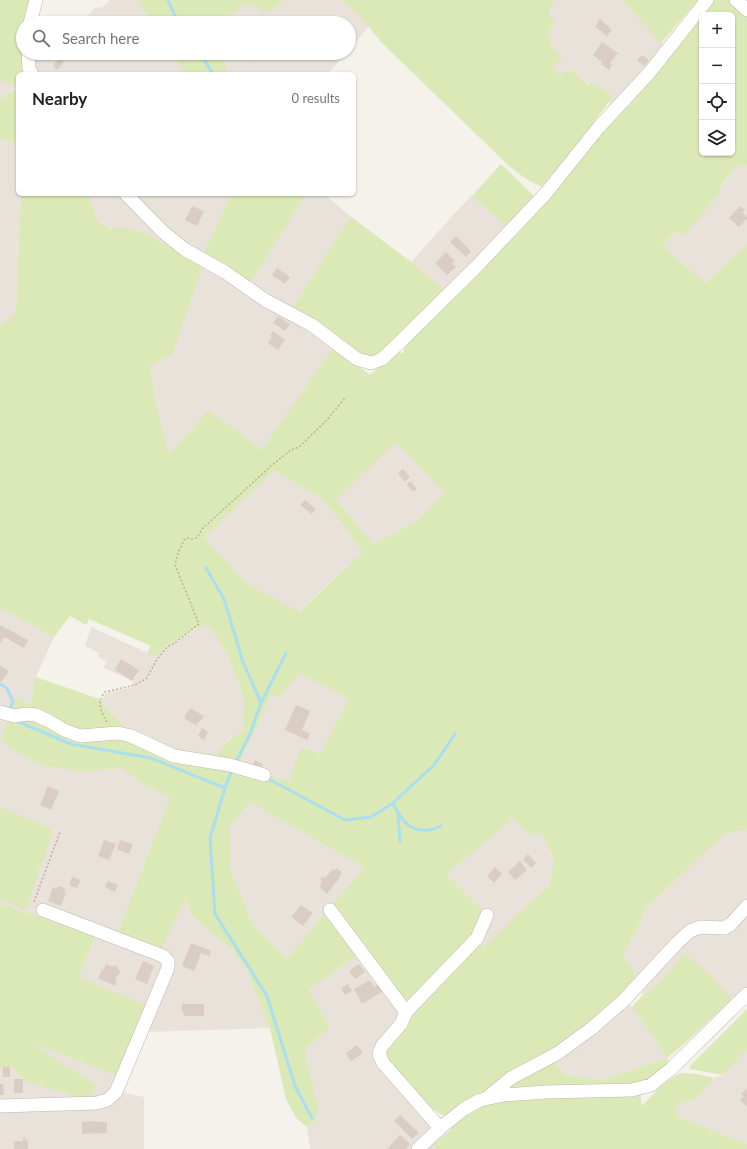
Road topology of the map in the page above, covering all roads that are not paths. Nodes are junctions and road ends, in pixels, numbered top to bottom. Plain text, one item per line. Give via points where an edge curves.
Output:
1 (36, 0) edge
2 (707, 0) edge
3 (736, 0) edge
4 (747, 10) edge
5 (32, 16) edge
6 (29, 60) edge
7 (31, 71) edge
8 (128, 196) edge
9 (6, 714) edge
10 (264, 775) dead end
11 (747, 906) edge
12 (43, 910) road end
13 (330, 910) dead end
14 (487, 915) dead end
15 (747, 994) edge
16 (406, 1012) junction
17 (486, 1098) junction
18 (0, 1106) edge
19 (440, 1128) junction
20 (418, 1149) edge

1 - 5 street
2 - 8 street via 649,73 599,127 546,193 399,343 382,359 371,363 357,359 312,325 265,300 225,272 184,249 163,232
3 - 4 street
6 - 7 street
9 - 10 street via 36,715 80,736 131,736 174,756 234,766
11 - 17 street via 724,928 700,927 690,931 623,1001 592,1028 558,1053 511,1078
12 - 18 street via 163,956 168,961 168,968 116,1092 107,1100 97,1103
13 - 16 street
14 - 16 street via 477,938
15 - 17 street via 671,1070 651,1085 632,1090 546,1092
16 - 19 street via 401,1024 382,1046 379,1054 383,1063
17 - 19 street via 464,1109
19 - 20 street

